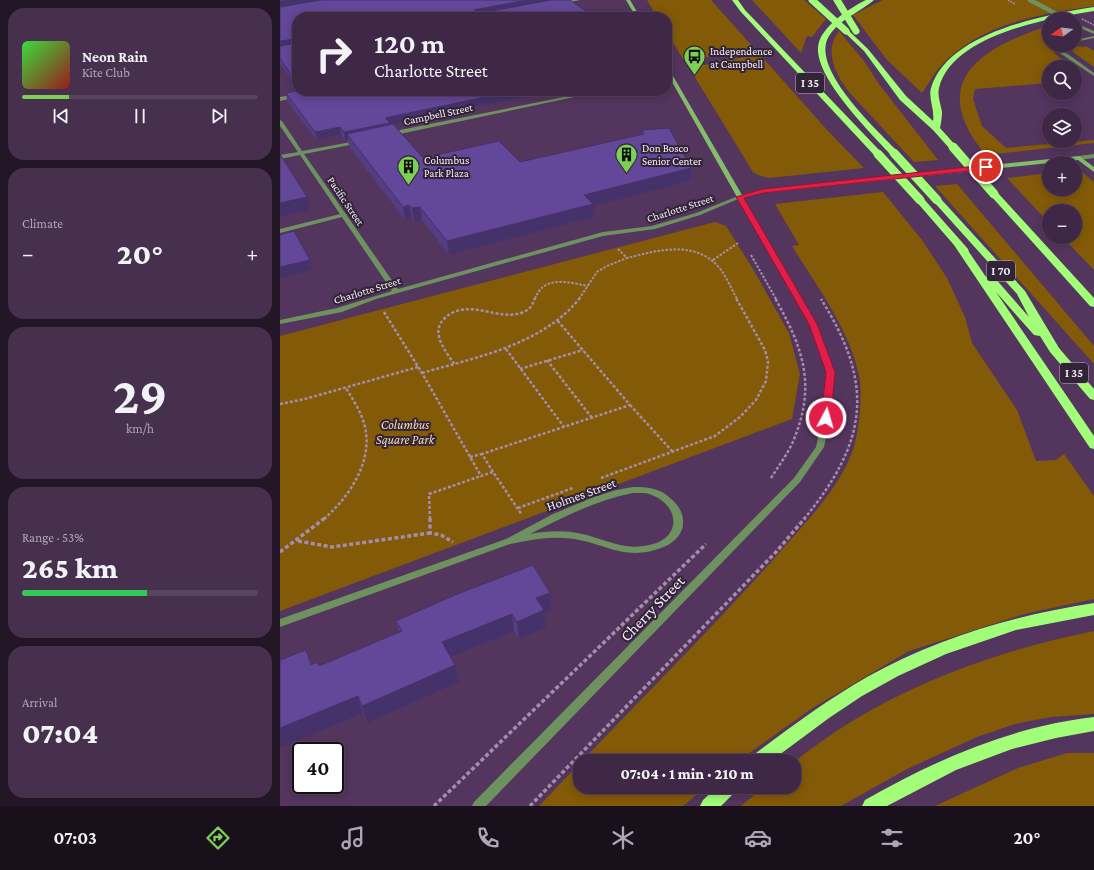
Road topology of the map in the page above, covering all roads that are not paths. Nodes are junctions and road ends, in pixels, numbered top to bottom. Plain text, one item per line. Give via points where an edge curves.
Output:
1 (578, 0) edge
2 (628, 0) edge
3 (812, 0) edge
4 (837, 0) edge
5 (871, 0) edge
6 (1030, 0) edge
7 (733, 2) edge
8 (555, 4) edge
9 (1094, 9) edge
10 (635, 12) edge
11 (1053, 12) edge
12 (1082, 28) edge
13 (1094, 33) edge
14 (1094, 37) edge
15 (1082, 40) edge
16 (866, 50) junction
17 (1062, 52) edge
18 (1094, 75) edge
19 (672, 82) edge
20 (296, 96) edge
21 (576, 96) edge
22 (280, 99) edge
23 (280, 122) edge
24 (936, 128) junction
25 (380, 136) edge
26 (365, 140) edge
27 (301, 153) junction
28 (1094, 156) edge
29 (280, 157) edge
30 (1082, 158) edge
31 (1082, 160) edge
32 (1042, 162) edge
33 (1094, 170) edge
34 (740, 197) junction
35 (344, 215) junction
36 (280, 230) edge
37 (959, 245) junction
38 (396, 292) junction
39 (1094, 304) edge
40 (280, 322) edge
41 (1054, 350) junction
42 (1094, 396) edge
43 (1094, 444) edge
44 (508, 541) junction
45 (1094, 609) edge
46 (280, 623) edge
47 (1094, 724) edge
48 (767, 754) edge
49 (722, 794) edge
50 (478, 806) edge
51 (709, 806) edge
52 (871, 806) edge

1 - 8 street
2 - 10 main road
3 - 16 highway, bridge
4 - 16 highway, bridge
5 - 41 highway, I 70, bridge via 856,7 830,30 822,45 823,60 833,83 851,106 1022,293
6 - 11 street, bridge
7 - 37 highway, I 35, bridge via 878,154
9 - 24 highway via 1014,26 963,53 947,66 935,89 938,115
12 - 13 street
14 - 15 street
16 - 24 highway via 903,98
17 - 18 street
19 - 34 main road
20 - 22 street
21 - 25 street, Campbell Street
23 - 27 street, Pacific Street
24 - 39 highway, bridge
26 - 27 street
27 - 29 street
27 - 35 street, Pacific Street
28 - 30 street, Charlotte Street
31 - 33 main road
32 - 34 main road, Charlotte Street via 763,191
34 - 38 street, Charlotte Street via 653,228 603,234
34 - 50 street, Cherry Street via 813,324 831,372 820,448 797,480
35 - 36 street
35 - 38 street, Pacific Street
37 - 41 highway, I 35
37 - 43 highway
38 - 40 street, Charlotte Street via 339,310
41 - 42 highway, I 35
44 - 44 street, Holmes Street via 557,534 591,540 614,549 641,550 659,545 674,536 678,513 671,502 660,494 645,490 626,492 545,521
44 - 46 street, Holmes Street
45 - 48 highway via 1036,620 932,652 890,672 802,727
47 - 52 highway via 997,746 950,764
49 - 51 highway

